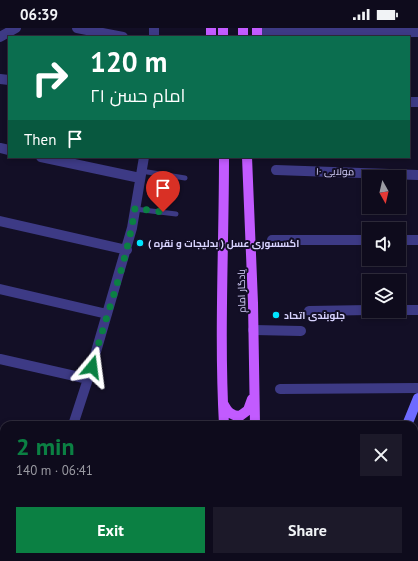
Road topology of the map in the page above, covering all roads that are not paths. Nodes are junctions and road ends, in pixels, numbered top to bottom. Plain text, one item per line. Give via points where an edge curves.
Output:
1 (16, 28) edge
2 (78, 28) edge
3 (418, 32) edge
4 (257, 33) edge
5 (118, 36) edge
6 (0, 37) edge
7 (48, 158) edge
8 (144, 158) edge
9 (224, 158) edge
10 (247, 158) edge
11 (276, 170) dead end
12 (141, 175) junction
13 (418, 175) edge
14 (185, 178) dead end
15 (135, 208) junction
16 (176, 214) dead end
17 (0, 221) edge
18 (272, 240) dead end
19 (362, 240) edge
20 (406, 240) edge
21 (418, 240) edge
22 (126, 250) junction
23 (0, 289) edge
24 (362, 310) edge
25 (406, 310) edge
26 (418, 310) edge
27 (309, 311) dead end
28 (107, 314) junction
29 (253, 330) junction
30 (301, 331) dead end
31 (0, 359) edge
32 (88, 379) junction
33 (280, 388) dead end
34 (418, 388) edge
35 (254, 396) junction
36 (418, 398) edge
37 (223, 404) junction
38 (74, 421) edge
39 (224, 421) edge
40 (254, 421) edge
41 (409, 421) edge

1 - 6 street
2 - 5 street
3 - 4 street
7 - 12 street
8 - 12 street
9 - 37 main road, یادگار امام
10 - 29 main road, یادگار امام
11 - 13 street, مولایی ۱۰
12 - 14 lane
12 - 15 street
15 - 16 lane
15 - 22 street
17 - 22 street
18 - 19 street
20 - 21 street
22 - 28 street
23 - 28 street
24 - 27 street
25 - 26 street
28 - 32 street
29 - 30 street
29 - 35 main road, یادگار امام
31 - 32 street
32 - 38 street
33 - 34 street
35 - 37 main road via 248,410 240,416 230,414
35 - 40 main road, یادگار امام
36 - 41 street
37 - 39 main road, یادگار امام

